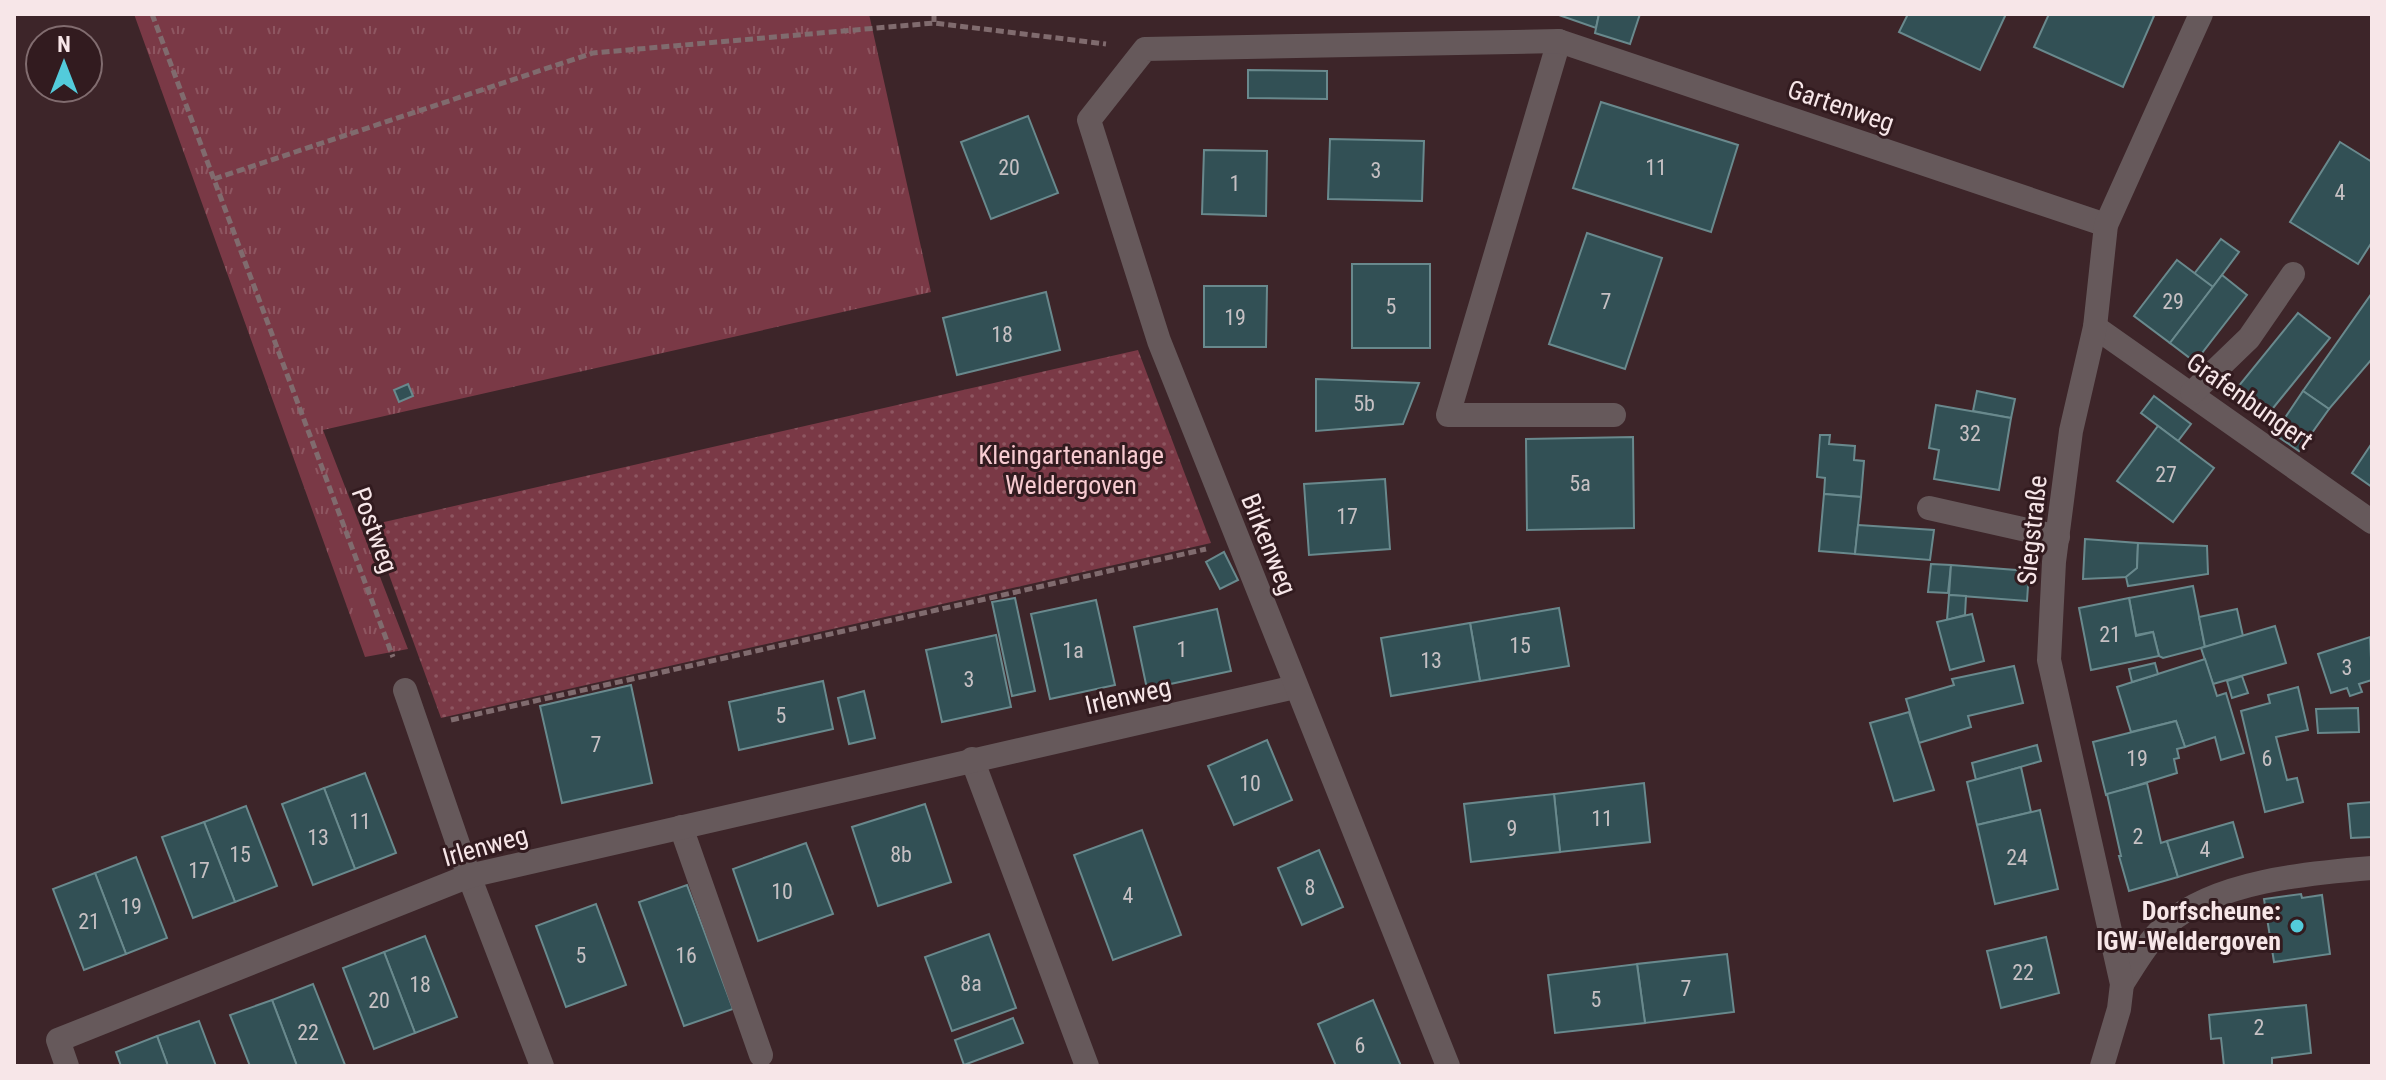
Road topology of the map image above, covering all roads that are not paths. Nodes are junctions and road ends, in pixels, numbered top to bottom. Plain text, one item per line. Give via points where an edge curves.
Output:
1 (2201, 14) edge
2 (1559, 41) junction
3 (1145, 49) joint
4 (2106, 225) junction
5 (2293, 274) dead end
6 (2095, 327) junction
7 (2192, 393) junction
8 (1614, 415) dead end
9 (1929, 508) dead end
10 (2372, 522) edge
11 (2058, 537) junction
12 (1295, 687) junction
13 (405, 690) road end
14 (972, 759) junction
15 (681, 827) junction
16 (2372, 868) edge
17 (469, 876) junction
18 (2122, 984) junction
19 (761, 1055) dead end
20 (67, 1066) edge
21 (542, 1066) edge
22 (1087, 1066) edge
23 (1448, 1066) edge
24 (2102, 1066) edge

1 - 4 street, Siegstraße
2 - 3 street, Gartenweg
2 - 4 street, Gartenweg
2 - 8 street via 1448,415
3 - 12 street, Birkenweg via 1089,120 1159,341
4 - 6 street, Siegstraße
5 - 7 street via 2249,338
6 - 7 street, Grafenbungert
6 - 11 street, Siegstraße via 2071,431
7 - 10 street, Grafenbungert
9 - 11 street
11 - 18 street, Siegstraße via 2049,660
12 - 14 street, Irlenweg
12 - 23 street, Birkenweg
13 - 17 street
14 - 15 street, Irlenweg
14 - 22 street
15 - 17 street, Irlenweg
15 - 19 street
16 - 18 street via 2261,883 2200,903 2165,926
17 - 20 street, Irlenweg via 58,1040
17 - 21 street
18 - 24 street, Siegstraße

